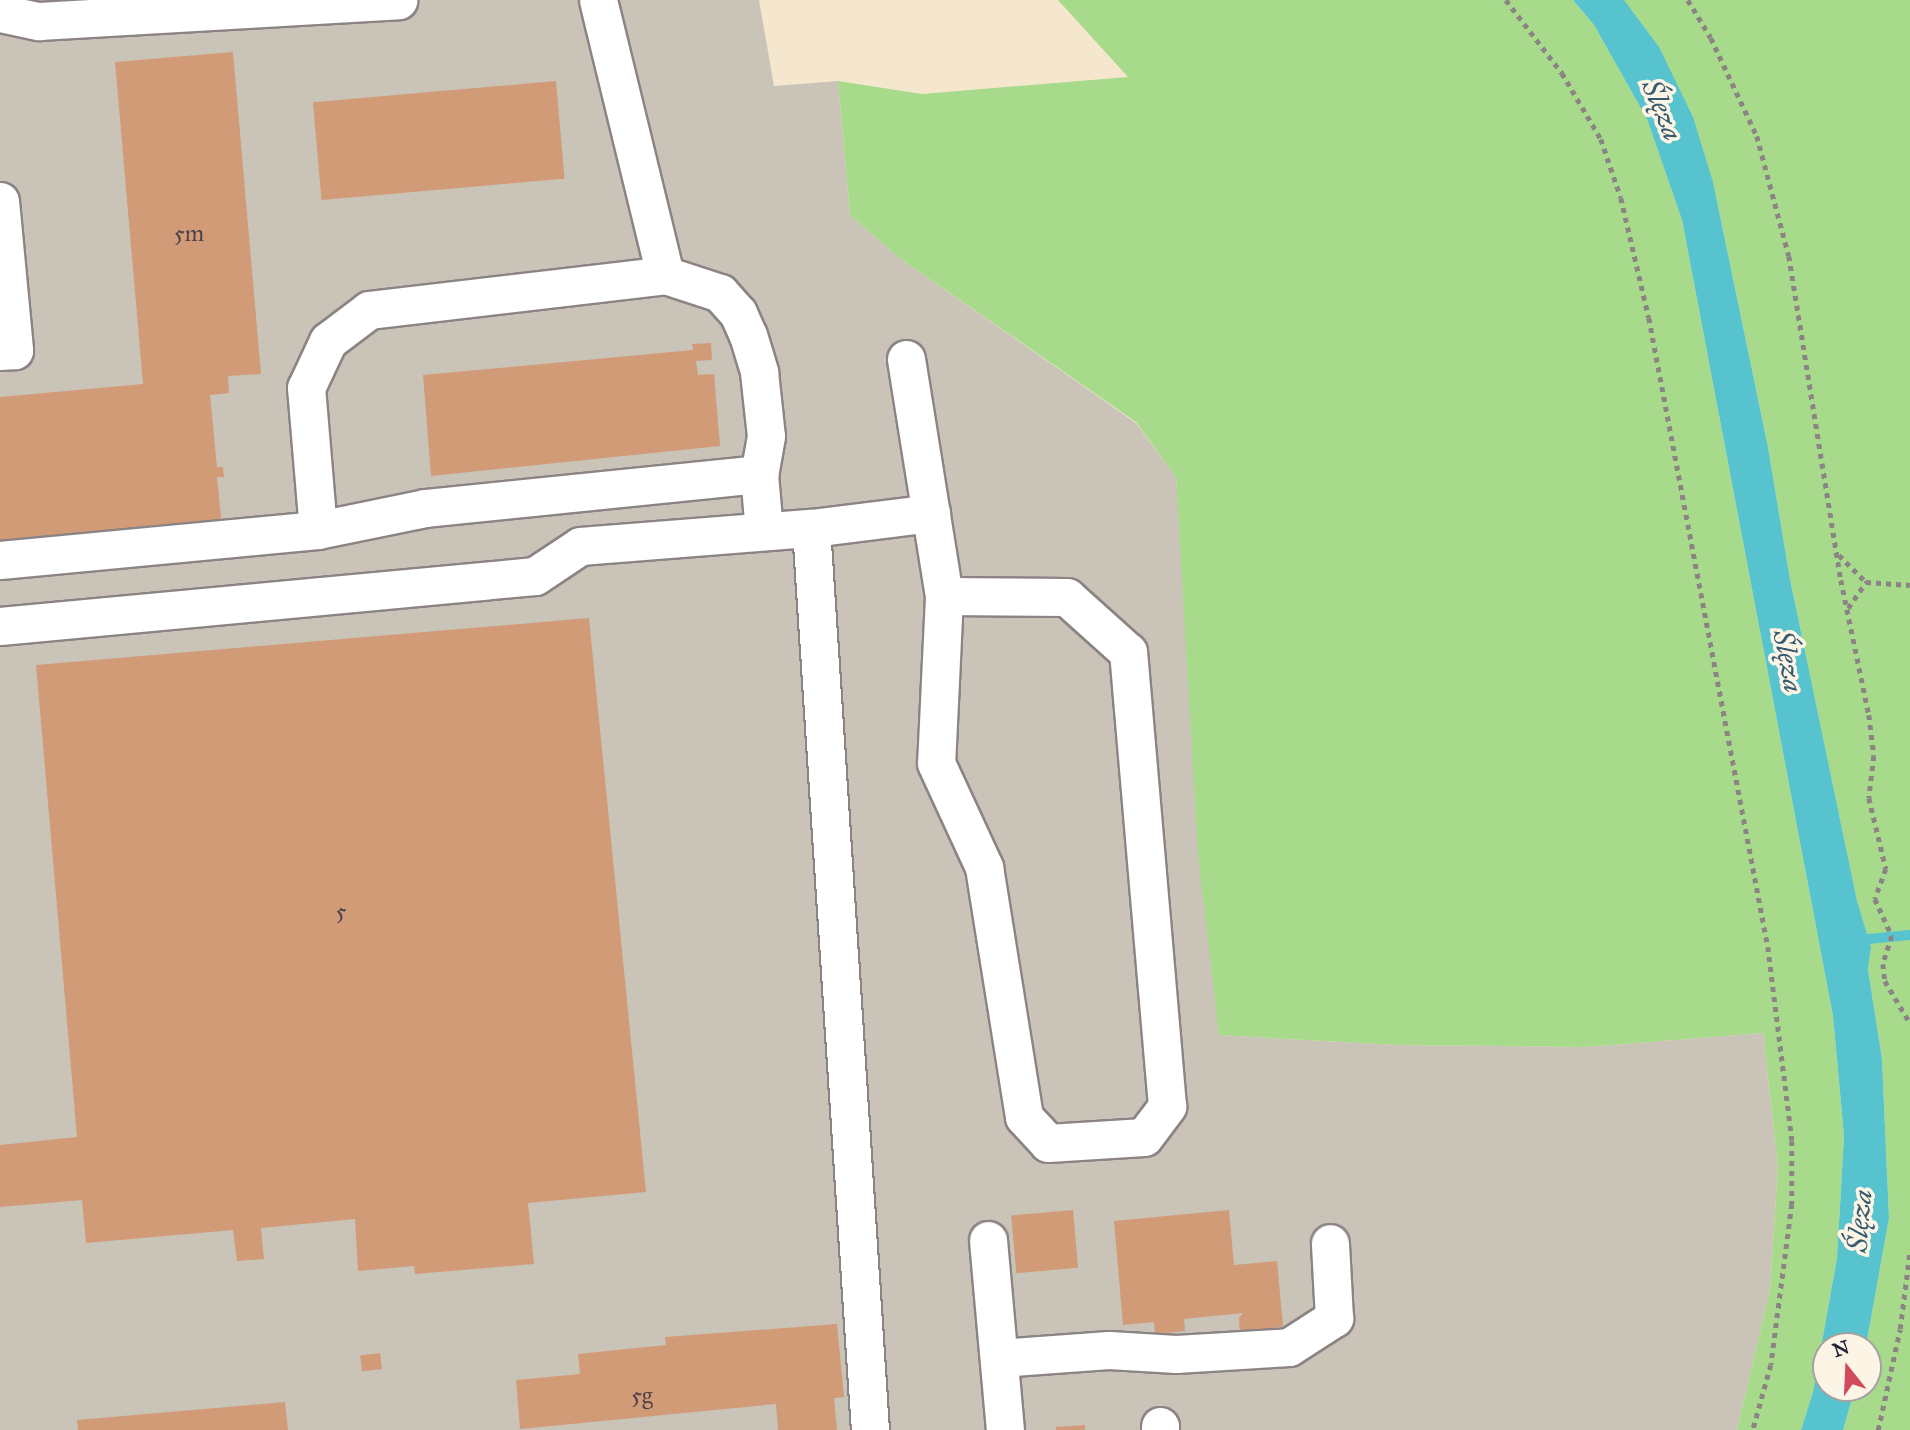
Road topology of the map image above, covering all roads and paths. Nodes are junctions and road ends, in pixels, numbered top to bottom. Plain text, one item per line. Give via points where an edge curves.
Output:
1 (398, 0) edge
2 (598, 0) edge
3 (1506, 0) edge
4 (1688, 0) edge
5 (0, 13) edge
6 (0, 201) edge
7 (665, 275) junction
8 (0, 351) edge
9 (906, 359) dead end
10 (759, 474) junction
11 (931, 513) junction
12 (811, 528) junction
13 (317, 530) junction
14 (764, 531) junction
15 (1839, 555) junction
16 (0, 560) edge
17 (1866, 582) junction
18 (1910, 585) edge
19 (944, 596) junction
20 (1848, 608) junction
21 (0, 626) edge
22 (1910, 1023) edge
23 (988, 1240) dead end
24 (1330, 1243) dead end
25 (1910, 1250) edge
26 (999, 1359) junction
27 (870, 1430) edge
28 (1005, 1430) edge
29 (1753, 1430) edge
30 (1878, 1430) edge

1 - 5 lane via 39,21
2 - 7 lane
3 - 29 path via 1562,74 1601,139 1621,198 1649,318 1768,947 1792,1141 1792,1205 1771,1365
4 - 15 path via 1712,38 1761,150 1789,256
6 - 8 lane via 14,350
7 - 10 lane via 720,293 743,324 759,372 765,423
7 - 13 lane via 369,310 328,341 306,388
9 - 11 lane
10 - 13 lane via 425,508
10 - 14 lane
11 - 12 lane
11 - 19 lane
12 - 14 lane
12 - 27 lane
13 - 16 lane
14 - 21 lane via 580,545 535,576
15 - 17 path
15 - 20 path
17 - 18 path
17 - 20 path
19 - 19 lane via 1067,597 1128,652 1167,1106 1144,1137 1048,1143 1024,1117 984,867 936,763
20 - 22 path via 1872,743 1869,798 1886,869 1875,899 1892,936 1883,964 1885,981
23 - 26 lane
24 - 26 lane via 1334,1318 1289,1347 1176,1354 1109,1350
25 - 30 path via 1900,1329
26 - 28 lane

